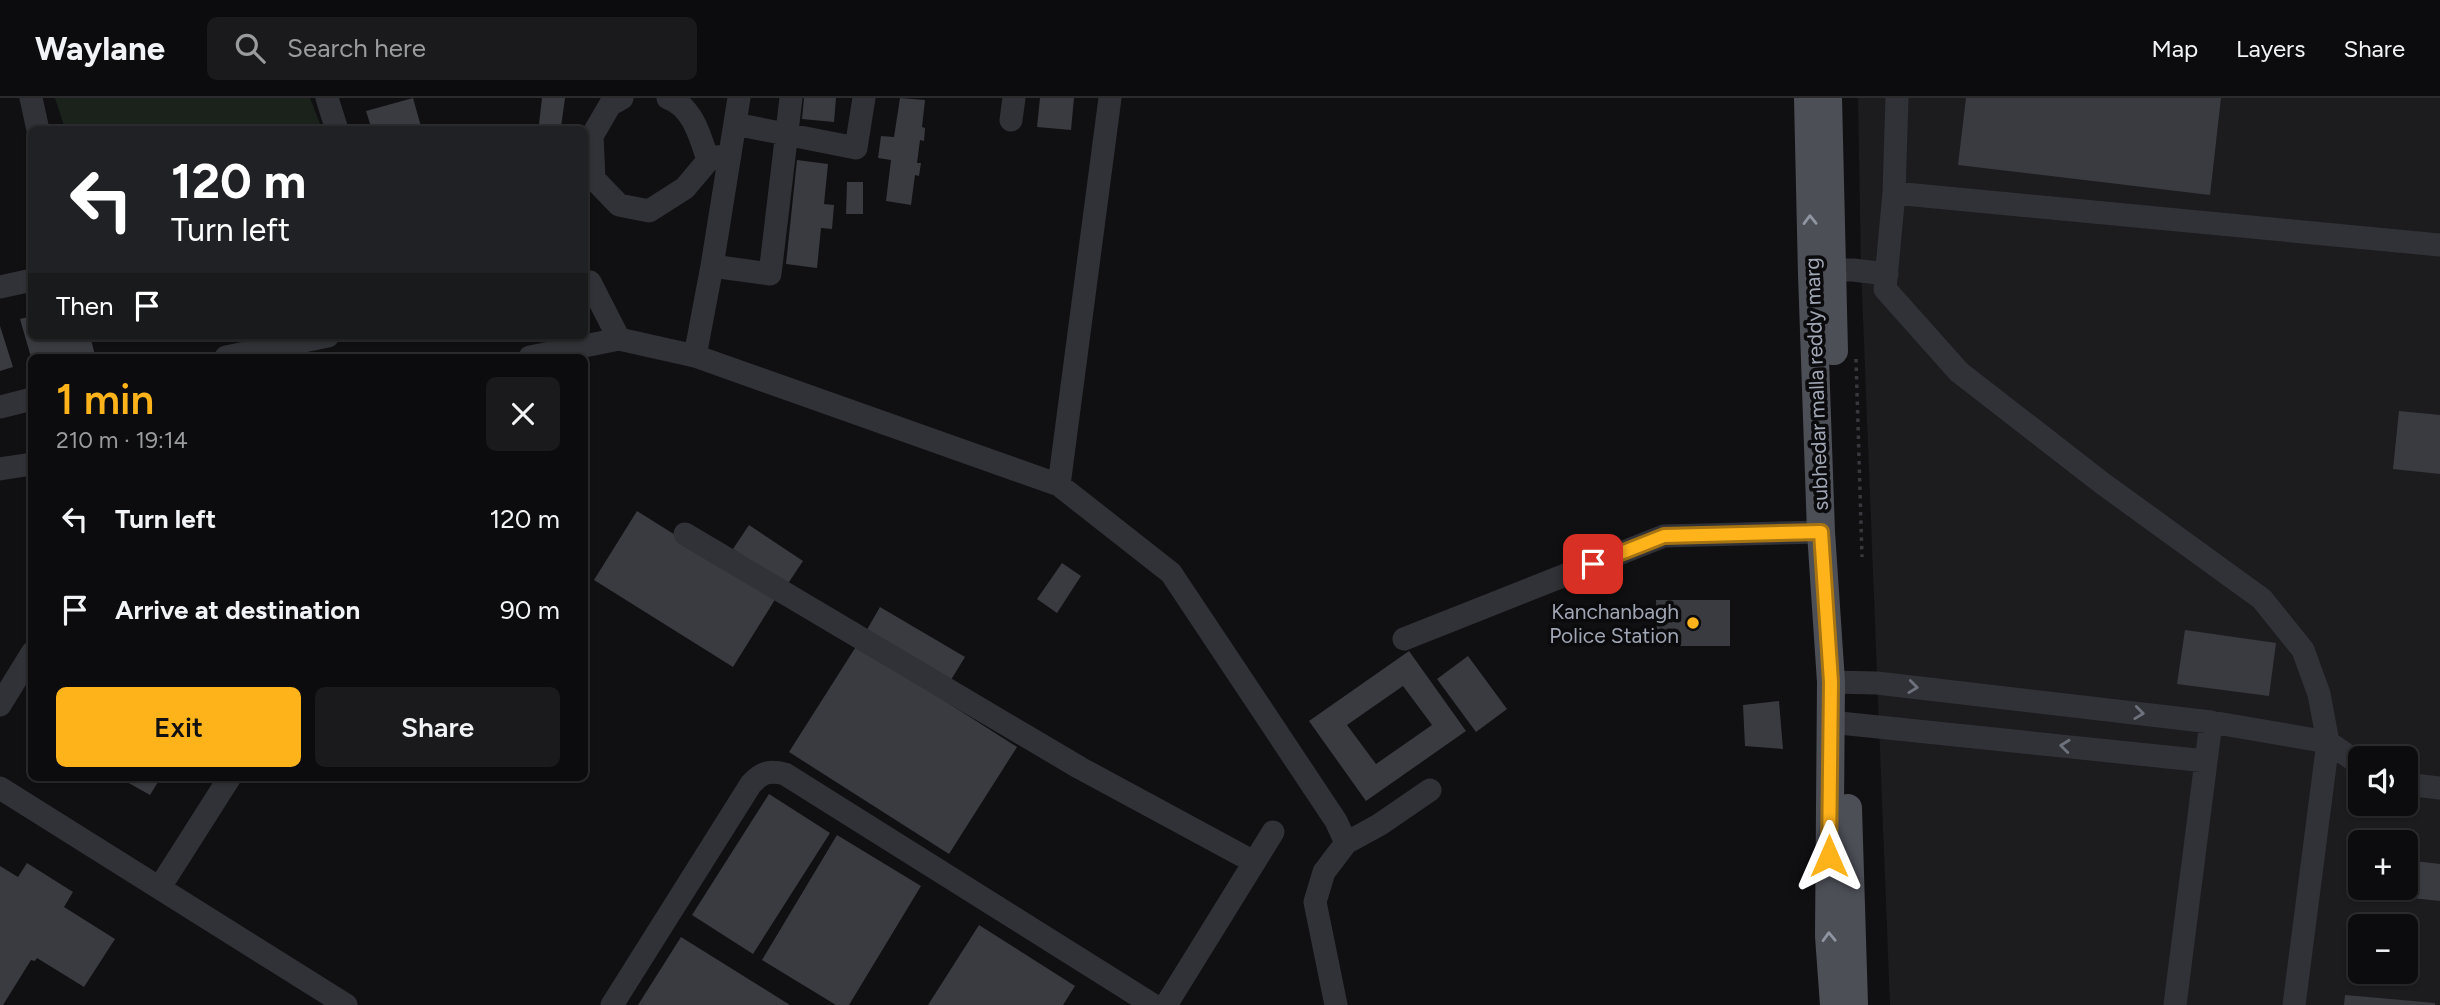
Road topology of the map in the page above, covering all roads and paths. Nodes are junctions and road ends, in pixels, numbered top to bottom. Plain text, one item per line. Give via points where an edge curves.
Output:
1 (31, 98) edge
2 (327, 98) edge
3 (622, 98) edge
4 (668, 98) edge
5 (739, 98) edge
6 (790, 98) edge
7 (864, 98) edge
8 (1110, 98) edge
9 (1808, 98) edge
10 (1828, 98) edge
11 (1897, 98) edge
12 (735, 124) junction
13 (37, 126) edge
14 (336, 126) edge
15 (786, 134) junction
16 (720, 157) junction
17 (1894, 194) junction
18 (2440, 245) edge
19 (712, 266) junction
20 (1831, 271) junction
21 (1887, 274) junction
22 (28, 281) edge
23 (588, 282) edge
24 (0, 287) edge
25 (619, 339) junction
26 (309, 340) edge
27 (241, 354) edge
28 (545, 354) edge
29 (695, 356) junction
30 (28, 400) edge
31 (0, 407) edge
32 (28, 465) edge
33 (0, 469) edge
34 (1059, 485) junction
35 (1821, 532) junction
36 (685, 534) dead end
37 (1404, 639) dead end
38 (28, 660) edge
39 (1838, 681) junction
40 (0, 705) edge
41 (2210, 722) junction
42 (1837, 723) junction
43 (2328, 741) junction
44 (2348, 756) edge
45 (2206, 761) junction
46 (227, 781) edge
47 (2418, 785) edge
48 (2440, 788) edge
49 (0, 789) edge
50 (1430, 790) dead end
51 (1273, 832) dead end
52 (1346, 843) junction
53 (1254, 862) junction
54 (160, 887) junction
55 (346, 1005) edge
56 (612, 1005) edge
57 (1153, 1005) edge
58 (1166, 1005) edge
59 (1336, 1005) edge
60 (1834, 1005) edge
61 (1854, 1005) edge
62 (2175, 1005) edge
63 (2294, 1005) edge

1 - 13 lane
2 - 14 lane
3 - 16 lane via 610,104 592,136 594,179 619,205 649,211
4 - 16 lane via 697,126 707,157
5 - 12 lane
6 - 15 lane
7 - 15 lane via 856,148
8 - 34 lane
35 -> 9 main road, subhedar malla reddy marg
10 - 20 main road, subhedar malla reddy marg
11 - 17 lane
12 - 15 lane
12 - 16 lane
15 - 19 lane via 770,274
16 - 19 lane
17 - 18 lane
17 - 21 lane
19 - 29 lane
20 - 21 lane
20 - 39 main road, subhedar malla reddy marg
21 - 43 lane via 1885,289 1959,372 2262,599 2303,650 2319,694
22 - 24 lane
23 - 25 lane
25 - 28 lane
25 - 29 lane
26 - 27 lane
29 - 34 lane
30 - 31 lane
32 - 33 lane
34 - 52 lane via 1171,573 1336,821
35 - 37 lane via 1664,536
35 - 39 main road, subhedar malla reddy marg
36 - 53 lane via 1080,768
38 - 40 lane
39 -> 41 lane
39 - 42 main road, subhedar malla reddy marg
41 - 43 lane
41 - 45 lane
45 -> 42 lane
60 -> 42 main road, subhedar malla reddy marg via 1829,936
42 - 61 main road, subhedar malla reddy marg
43 - 44 lane
43 - 63 lane
45 - 62 lane
46 - 54 lane
47 - 48 lane
49 - 54 lane
50 - 52 lane
51 - 53 lane
52 - 59 lane via 1324,872 1315,902
53 - 58 lane
54 - 55 lane
56 - 57 lane via 751,784 760,774 773,771 785,774

